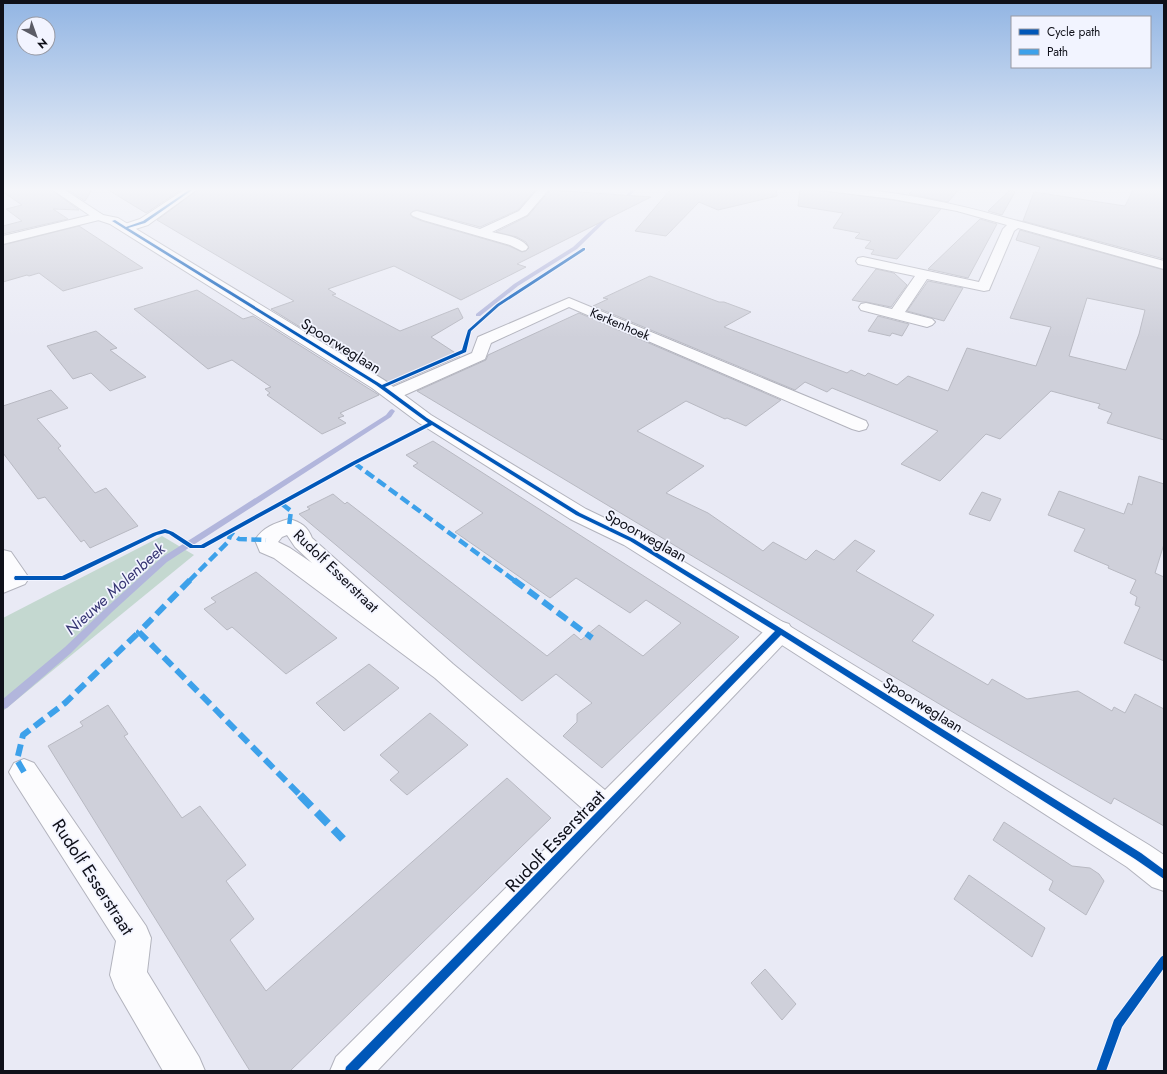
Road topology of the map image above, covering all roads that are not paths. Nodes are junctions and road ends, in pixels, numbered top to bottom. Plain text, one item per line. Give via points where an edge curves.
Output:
1 (141, 238) edge
2 (500, 238) edge
3 (1005, 238) edge
4 (1067, 238) edge
5 (522, 247) dead end
6 (863, 261) dead end
7 (1164, 265) edge
8 (924, 274) junction
9 (866, 307) dead end
10 (896, 314) junction
11 (927, 322) dead end
12 (392, 394) junction
13 (859, 426) dead end
14 (3, 558) edge
15 (10, 581) edge
16 (780, 631) junction
17 (444, 671) junction
18 (24, 772) dead end
19 (606, 810) junction
20 (1164, 875) edge
21 (186, 1071) edge
22 (350, 1071) edge

1 - 12 street, Spoorweglaan
2 - 5 street
3 - 8 street via 984,286
4 - 7 street
6 - 8 street
8 - 10 street
9 - 10 street
10 - 11 street
12 - 13 street, Kerkenhoek via 479,356 484,340 569,302
12 - 16 street, Spoorweglaan via 425,419 578,514 632,540
14 - 15 street
16 - 19 street, Rudolf Esserstraat
16 - 20 street, Spoorweglaan via 1138,856
17 - 17 street, Rudolf Esserstraat via 282,553 268,547 266,540 274,532 289,526 299,532 303,542
17 - 19 street, Rudolf Esserstraat
18 - 21 street, Rudolf Esserstraat via 134,938 128,974
19 - 22 street, Rudolf Esserstraat

